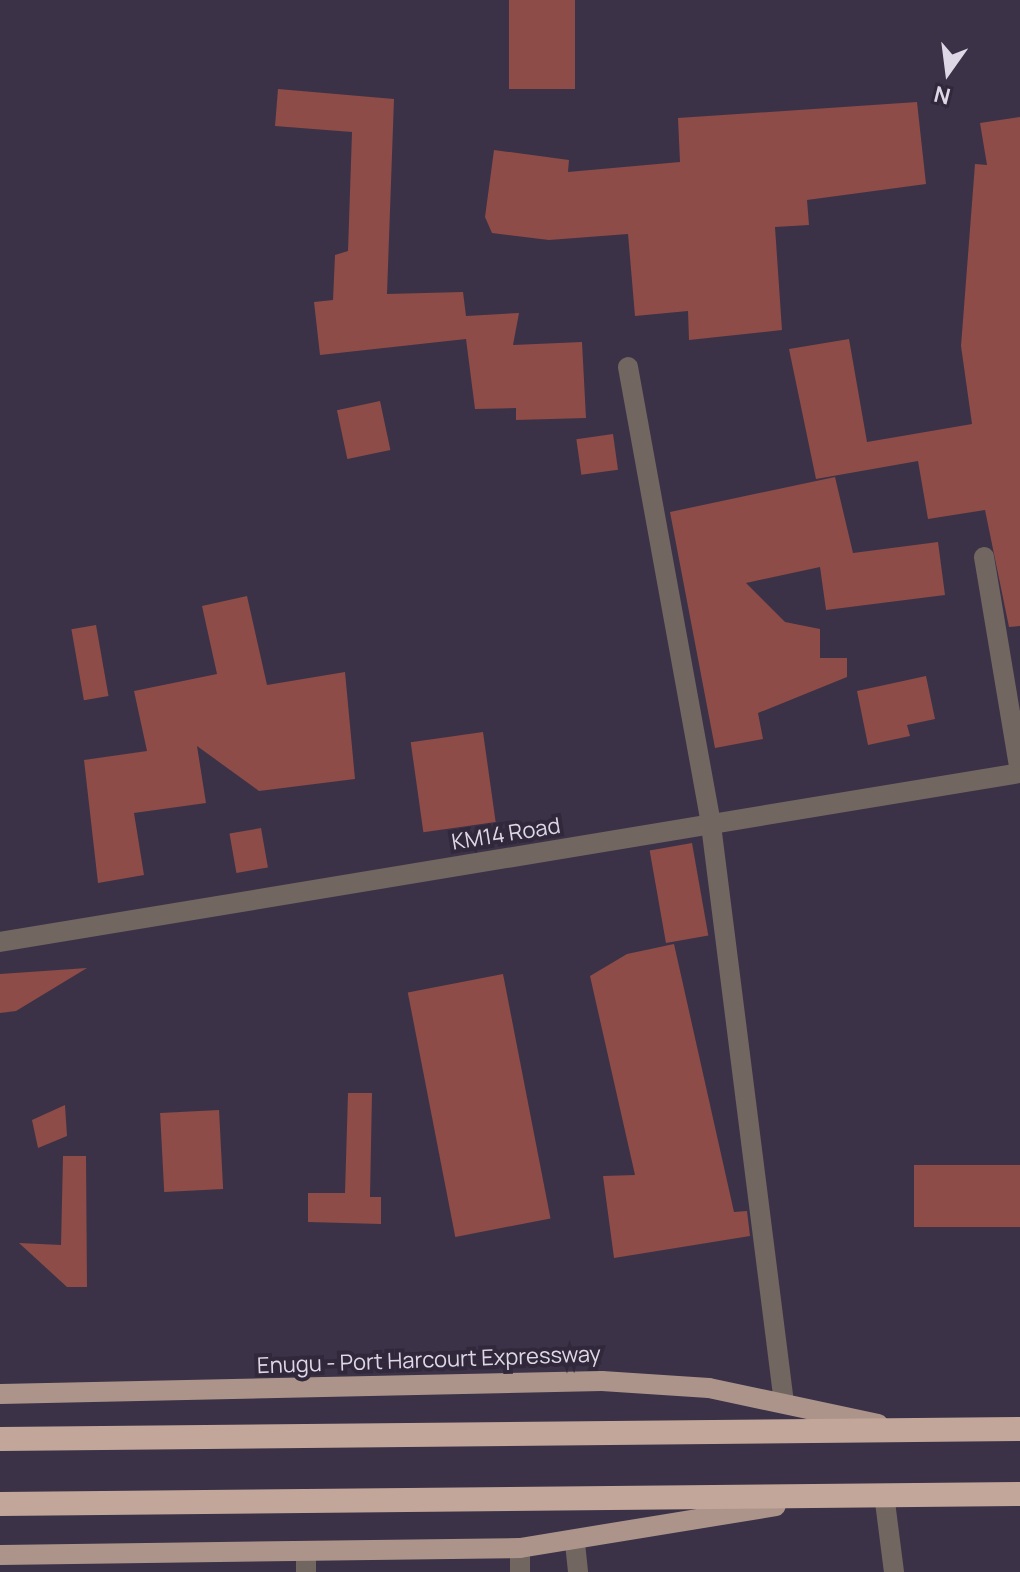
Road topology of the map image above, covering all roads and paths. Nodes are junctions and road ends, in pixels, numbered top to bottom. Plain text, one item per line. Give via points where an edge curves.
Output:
1 (628, 367) dead end
2 (984, 557) dead end
3 (1020, 773) edge
4 (711, 825) junction
5 (0, 942) edge
6 (0, 1394) edge
7 (784, 1403) junction
8 (1020, 1429) edge
9 (902, 1430) junction
10 (0, 1439) edge
11 (884, 1494) junction
12 (1020, 1494) edge
13 (0, 1504) edge
14 (575, 1543) junction
15 (520, 1548) junction
16 (0, 1555) edge
17 (306, 1562) edge
18 (520, 1572) edge
19 (578, 1572) edge
20 (894, 1572) edge

1 - 4 street
2 - 3 street
3 - 4 street, KM14 Road
4 - 5 street, KM14 Road
4 - 7 street
6 - 7 main road, Enugu - Port Harcourt Expressway via 602,1381 709,1388
7 - 9 main road, Enugu - Port Harcourt Expressway
8 - 9 highway, Enugu - Port Harcourt Expressway
9 - 10 highway, Enugu - Port Harcourt Expressway
11 - 12 highway
11 - 13 highway
11 - 14 main road via 751,1509
11 - 20 street
14 - 15 main road
14 - 19 street
15 - 17 main road
15 - 18 street
16 - 17 main road

